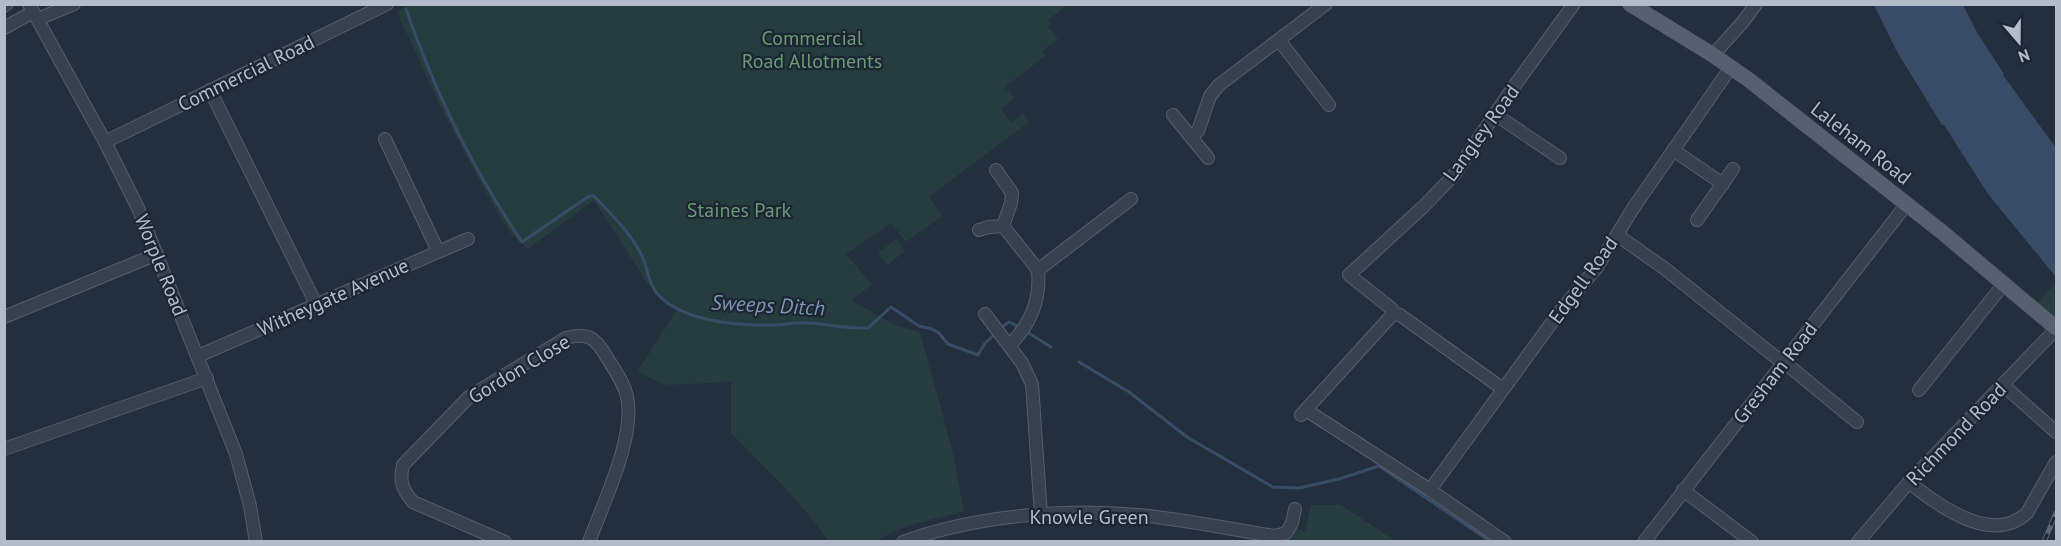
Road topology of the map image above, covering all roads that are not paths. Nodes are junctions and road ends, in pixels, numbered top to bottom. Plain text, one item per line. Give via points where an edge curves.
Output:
1 (387, 4) edge
2 (1326, 4) edge
3 (1574, 4) edge
4 (1630, 4) edge
5 (1756, 4) edge
6 (66, 6) edge
7 (33, 12) edge
8 (4, 28) edge
9 (1280, 40) junction
10 (1713, 55) junction
11 (1731, 67) junction
12 (210, 90) junction
13 (1329, 105) dead end
14 (1173, 115) dead end
15 (1496, 115) junction
16 (1191, 136) junction
17 (385, 139) dead end
18 (105, 142) junction
19 (1673, 150) junction
20 (1208, 158) dead end
21 (1560, 158) dead end
22 (1733, 169) dead end
23 (996, 170) dead end
24 (1723, 184) junction
25 (1131, 199) dead end
26 (1906, 205) junction
27 (1697, 220) dead end
28 (1003, 226) junction
29 (979, 230) dead end
30 (1617, 235) junction
31 (468, 238) dead end
32 (438, 251) junction
33 (157, 255) junction
34 (1038, 270) junction
35 (2003, 285) junction
36 (316, 304) junction
37 (1393, 314) junction
38 (4, 317) edge
39 (987, 317) dead end
40 (2056, 328) edge
41 (1009, 346) junction
42 (198, 356) junction
43 (1784, 362) junction
44 (207, 378) junction
45 (2003, 385) junction
46 (1503, 389) junction
47 (1919, 390) dead end
48 (1857, 422) dead end
49 (2056, 432) edge
50 (4, 449) edge
51 (2056, 462) edge
52 (1909, 482) junction
53 (1683, 489) junction
54 (1430, 490) junction
55 (1295, 509) dead end
56 (1041, 515) junction
57 (1858, 541) edge
58 (256, 542) edge
59 (506, 542) edge
60 (589, 542) edge
61 (903, 542) edge
62 (1505, 542) edge
63 (1644, 542) edge
64 (1752, 542) edge

1 - 12 street, Commercial Road
2 - 9 street
3 - 15 street, Langley Road
4 - 10 main road, Laleham Road
5 - 10 street
6 - 7 street
7 - 8 street
7 - 18 street, Worple Road
9 - 13 street
9 - 16 street via 1219,85 1210,96 1198,131
10 - 11 main road, Laleham Road
11 - 19 street, Edgell Road
11 - 26 main road, Laleham Road
12 - 18 street, Commercial Road
12 - 36 street
14 - 16 street
15 - 21 street
15 - 37 street, Langley Road via 1454,175 1350,275 1392,309
16 - 20 street
17 - 32 street
18 - 33 street, Worple Road
19 - 24 street
19 - 30 street, Edgell Road
22 - 24 street
23 - 28 street via 1012,193
24 - 27 street
25 - 34 street
26 - 35 main road, Laleham Road
26 - 43 street, Gresham Road
28 - 29 street
28 - 34 street
30 - 43 street
30 - 46 street, Edgell Road
31 - 32 street, Witheygate Avenue
32 - 36 street, Witheygate Avenue
33 - 38 street
33 - 42 street, Worple Road
34 - 41 street via 1036,299 1028,324
35 - 40 main road, Laleham Road
35 - 47 street
36 - 42 street, Witheygate Avenue
37 - 46 street via 1400,315
37 - 54 street via 1303,413
39 - 41 street
40 - 45 street, Richmond Road
41 - 56 street via 1032,384
42 - 44 street, Worple Road
43 - 48 street
43 - 53 street, Gresham Road
44 - 50 street
44 - 58 street, Worple Road via 236,454
45 - 49 street
45 - 52 street, Richmond Road
46 - 54 street, Edgell Road
51 - 52 street via 2027,513 2002,526 1967,522
52 - 57 street, Richmond Road
53 - 63 street, Gresham Road
53 - 64 street
54 - 62 street
55 - 56 street, Knowle Green via 1286,533 1274,536 1137,515
56 - 61 street, Knowle Green via 962,525
59 - 60 street, Gordon Close via 413,502 403,490 403,465 469,397 579,334 590,336 602,348 623,384 629,409 620,459

